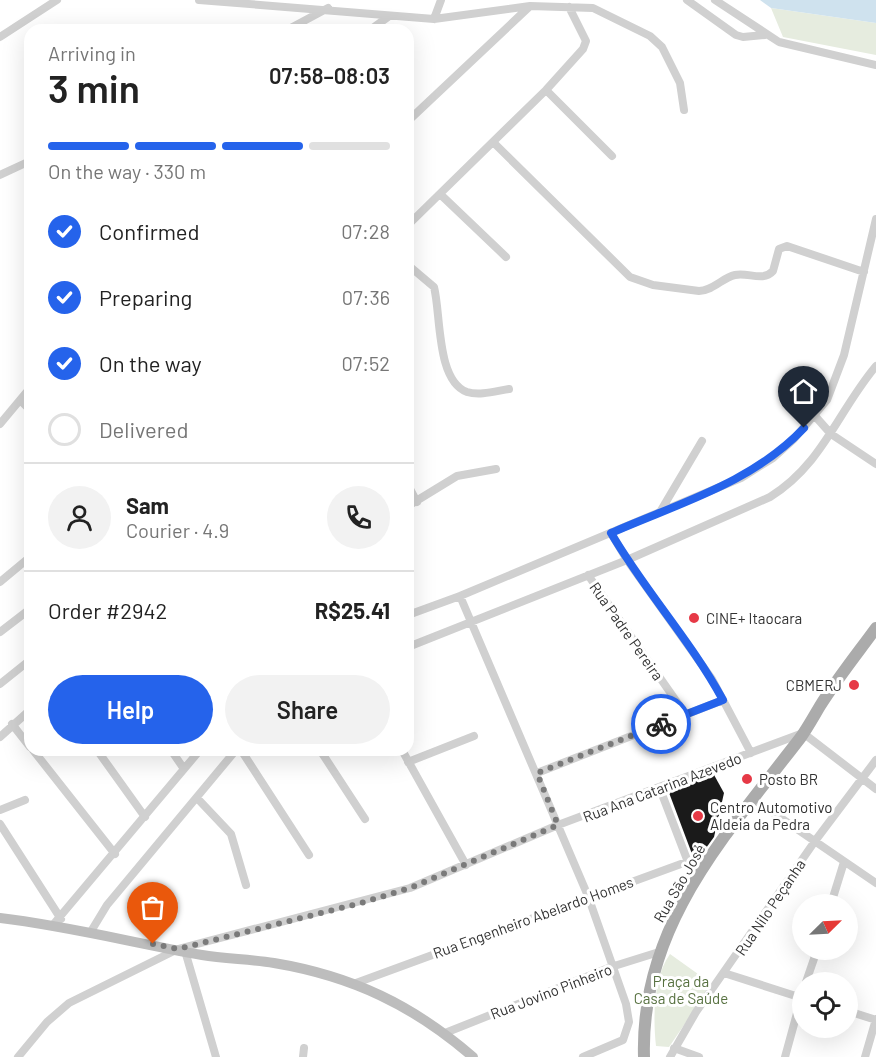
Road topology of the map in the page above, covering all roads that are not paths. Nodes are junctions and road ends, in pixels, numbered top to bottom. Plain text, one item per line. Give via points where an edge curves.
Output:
1 (57, 0) edge
2 (199, 0) edge
3 (316, 0) edge
4 (441, 0) edge
5 (687, 0) edge
6 (715, 0) edge
7 (552, 3) edge
8 (530, 6) junction
9 (310, 7) junction
10 (569, 7) junction
11 (328, 8) junction
12 (388, 17) junction
13 (434, 19) junction
14 (298, 24) edge
15 (378, 24) edge
16 (765, 34) junction
17 (1, 35) edge
18 (876, 65) edge
19 (546, 90) junction
20 (684, 110) dead end
21 (414, 115) edge
22 (492, 142) junction
23 (612, 156) dead end
24 (24, 164) edge
25 (0, 175) edge
26 (440, 194) junction
27 (414, 219) edge
28 (876, 219) edge
29 (506, 257) dead end
30 (414, 270) edge
31 (864, 272) junction
32 (876, 366) edge
33 (509, 389) dead end
34 (24, 395) edge
35 (20, 400) junction
36 (24, 404) edge
37 (816, 416) junction
38 (0, 423) edge
39 (831, 434) junction
40 (702, 441) dead end
41 (876, 464) edge
42 (496, 469) dead end
43 (414, 496) edge
44 (417, 502) junction
45 (414, 503) edge
46 (660, 512) junction
47 (611, 533) junction
48 (627, 560) junction
49 (24, 562) edge
50 (588, 576) junction
51 (0, 582) edge
52 (460, 596) junction
53 (414, 613) edge
54 (24, 614) edge
55 (473, 623) junction
56 (876, 628) edge
57 (0, 632) edge
58 (414, 645) edge
59 (24, 665) edge
60 (0, 684) edge
61 (723, 700) junction
62 (24, 715) edge
63 (686, 715) junction
64 (12, 724) junction
65 (803, 734) junction
66 (474, 736) dead end
67 (0, 738) edge
68 (24, 739) edge
69 (751, 753) junction
70 (37, 756) edge
71 (101, 756) edge
72 (175, 756) edge
73 (195, 756) edge
74 (231, 756) edge
75 (245, 756) edge
76 (324, 756) edge
77 (405, 756) edge
78 (876, 760) edge
79 (408, 762) junction
80 (184, 769) junction
81 (537, 773) junction
82 (863, 779) junction
83 (660, 789) junction
84 (876, 789) edge
85 (197, 798) junction
86 (753, 799) junction
87 (25, 800) dead end
88 (0, 810) edge
89 (144, 817) junction
90 (365, 819) dead end
91 (0, 824) edge
92 (558, 825) junction
93 (815, 841) junction
94 (711, 853) junction
95 (115, 854) junction
96 (309, 855) dead end
97 (688, 862) junction
98 (844, 862) junction
99 (466, 865) junction
100 (876, 883) edge
101 (246, 885) dead end
102 (834, 894) edge
103 (588, 896) junction
104 (0, 918) edge
105 (57, 922) junction
106 (90, 933) junction
107 (181, 950) junction
108 (659, 952) junction
109 (611, 967) junction
110 (724, 973) junction
111 (356, 983) junction
112 (792, 994) edge
113 (858, 1014) edge
114 (876, 1019) edge
115 (792, 1032) edge
116 (445, 1033) junction
117 (304, 1048) dead end
118 (674, 1048) junction
119 (18, 1057) edge
120 (216, 1057) edge
121 (303, 1057) edge
122 (473, 1057) edge
123 (583, 1057) edge
124 (644, 1057) edge
125 (670, 1057) edge
126 (699, 1057) edge
127 (785, 1057) edge
128 (865, 1057) edge

1 - 17 street
2 - 9 street
3 - 9 street
4 - 13 street
5 - 16 street via 736,35
6 - 16 street
7 - 8 street
7 - 10 street
8 - 13 street
8 - 21 street
9 - 11 street
10 - 19 street via 584,35 585,46
10 - 20 street via 593,8 650,36 667,53 680,83
11 - 12 street
11 - 14 street
12 - 13 street
12 - 15 street
16 - 18 street via 779,42
19 - 22 street
19 - 23 street
22 - 26 street
22 - 31 street via 599,249 641,282 706,291 738,274 764,277 773,271 779,249 787,246
24 - 25 street
26 - 27 street
26 - 29 street
28 - 31 street
30 - 33 street via 434,287 440,337 453,381 459,388 477,393
31 - 37 street via 844,355
32 - 39 street
34 - 35 street
35 - 36 street
35 - 38 street
37 - 39 street
37 - 46 street via 773,458 749,473
39 - 41 street
39 - 48 street via 807,468 770,497
40 - 46 street
42 - 44 street via 457,476
43 - 44 street
44 - 45 street
46 - 47 street
47 - 48 street
47 - 52 street
48 - 50 street
48 - 61 street via 679,629
49 - 51 street
50 - 55 street
50 - 63 street, Rua Padre Pereira
52 - 53 street
52 - 55 street
54 - 57 street
55 - 58 street
55 - 81 street
56 - 65 main road, Rua São José
59 - 60 street
61 - 63 street
61 - 69 street
62 - 64 street
63 - 81 street
64 - 67 street
64 - 68 street
65 - 69 street, Rua Ana Catarina Azevedo
65 - 82 street
65 - 86 main road, Rua São José
66 - 79 street
69 - 83 street, Rua Ana Catarina Azevedo
70 - 95 street
71 - 89 street
72 - 80 street
73 - 80 street
74 - 85 street
75 - 96 street
76 - 90 street
77 - 79 street
78 - 82 street, Rua Nilo Peçanha
79 - 99 street
80 - 89 street
81 - 92 street
82 - 84 street
82 - 93 street, Rua Nilo Peçanha
83 - 92 street, Rua Ana Catarina Azevedo
83 - 97 street
85 - 101 street via 231,834
85 - 106 street via 107,905
86 - 93 street
86 - 94 main road, Rua São José
87 - 88 street
89 - 95 street
91 - 105 street
92 - 99 street, Rua Ana Catarina Azevedo
92 - 103 street
93 - 98 street
93 - 110 street, Rua Nilo Peçanha
94 - 97 street, Rua Engenheiro Abelardo Homes
94 - 108 main road, Rua São José via 679,906
95 - 105 street
97 - 103 street, Rua Engenheiro Abelardo Homes
98 - 100 street
98 - 102 street
99 - 107 street, Rua Ana Catarina Azevedo via 361,903
103 - 109 street
103 - 111 street, Rua Engenheiro Abelardo Homes
104 - 105 main road
105 - 106 main road
106 - 107 main road
107 - 111 main road via 296,967
107 - 119 street, Rua Ana Catarina Azevedo via 69,1003
107 - 120 street
108 - 109 street, Rua Jovino Pinheiro
108 - 124 main road, Rua São José via 648,1002
109 - 116 street, Rua Jovino Pinheiro
109 - 123 street via 629,1022 623,1040
110 - 112 street
110 - 118 street, Rua Nilo Peçanha
111 - 116 main road
113 - 114 street
114 - 128 street
115 - 127 street
116 - 122 main road
117 - 121 street
118 - 125 street, Rua Nilo Peçanha
118 - 126 street

